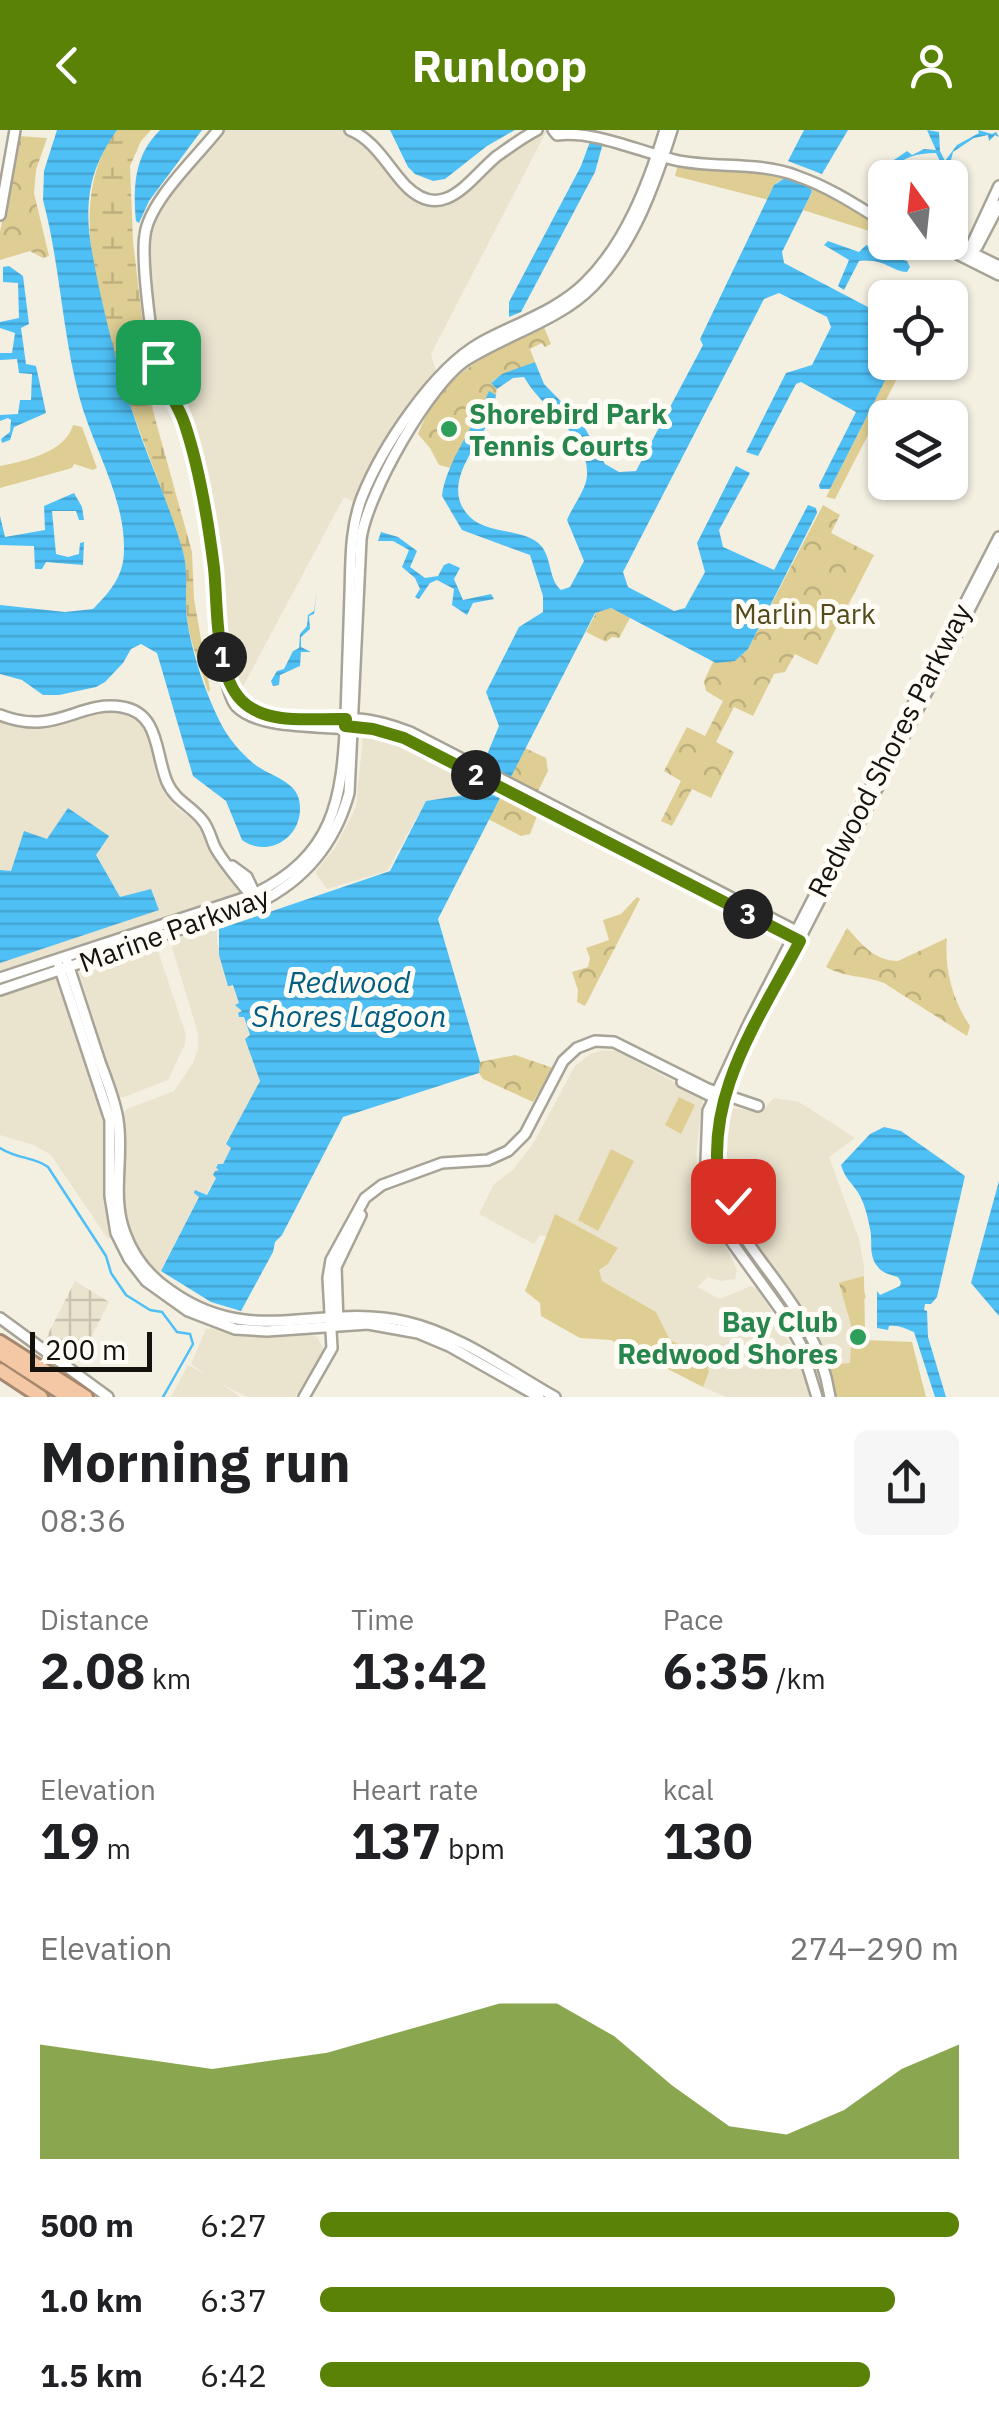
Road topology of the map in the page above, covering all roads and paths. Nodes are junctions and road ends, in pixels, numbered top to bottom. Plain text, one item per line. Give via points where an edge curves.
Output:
1 (15, 130) edge
2 (218, 130) edge
3 (350, 130) edge
4 (537, 130) edge
5 (553, 130) edge
6 (598, 130) edge
7 (668, 130) edge
8 (661, 153) junction
9 (999, 186) edge
10 (999, 204) edge
11 (868, 208) edge
12 (0, 215) edge
13 (968, 252) edge
14 (968, 253) edge
15 (968, 254) edge
16 (968, 255) edge
17 (999, 266) edge
18 (999, 275) edge
19 (999, 537) edge
20 (999, 552) edge
21 (0, 715) edge
22 (350, 723) junction
23 (254, 897) junction
24 (798, 936) junction
25 (63, 963) junction
26 (0, 978) edge
27 (0, 990) edge
28 (718, 1096) junction
29 (756, 1106) dead end
30 (721, 1193) junction
31 (734, 1223) junction
32 (0, 1318) edge
33 (335, 1322) junction
34 (0, 1342) edge
35 (0, 1353) edge
36 (2, 1372) edge
37 (43, 1397) edge
38 (68, 1397) edge
39 (86, 1397) edge
40 (108, 1397) edge
41 (307, 1397) edge
42 (539, 1397) edge
43 (555, 1397) edge
44 (817, 1397) edge
45 (830, 1397) edge

1 - 12 main road
2 - 22 main road via 152,214 144,246 158,368 185,424 208,524 223,678 246,714 280,724
3 - 4 main road via 414,193 438,200 462,190
5 - 8 main road
6 - 8 main road
7 - 8 main road, Marine Parkway
8 - 11 main road via 788,168
8 - 22 main road, Marine Parkway via 642,208 597,281 568,306 450,372 379,482 361,539
9 - 13 main road
10 - 14 main road
15 - 17 main road
16 - 18 main road
19 - 24 main road, Redwood Shores Parkway
20 - 24 main road, Redwood Shores Parkway
21 - 23 main road via 35,724 110,707 136,712 154,735 170,788 204,822 230,865 247,877
22 - 23 main road, Marine Parkway via 327,828 291,872
22 - 24 main road via 393,726
23 - 25 main road, Marine Parkway
24 - 28 main road, Redwood Shores Parkway
25 - 26 main road, Marine Parkway
25 - 27 main road, Marine Parkway
25 - 33 main road via 108,1110 112,1218 137,1271 172,1302 220,1325 250,1331
28 - 29 main road
28 - 30 main road, Redwood Shores Parkway
28 - 33 main road via 614,1042 578,1048 563,1061 512,1148 488,1160 413,1173 364,1198 330,1260
28 - 44 main road, Redwood Shores Parkway via 705,1143 716,1207 731,1241 801,1345
30 - 31 main road, Redwood Shores Parkway
30 - 31 main road via 739,1196 731,1205
31 - 45 main road, Redwood Shores Parkway via 811,1335
32 - 40 main road
33 - 41 main road via 331,1352
33 - 42 main road via 418,1333
33 - 43 main road via 379,1317 421,1326
34 - 39 highway
35 - 38 highway
36 - 37 highway

